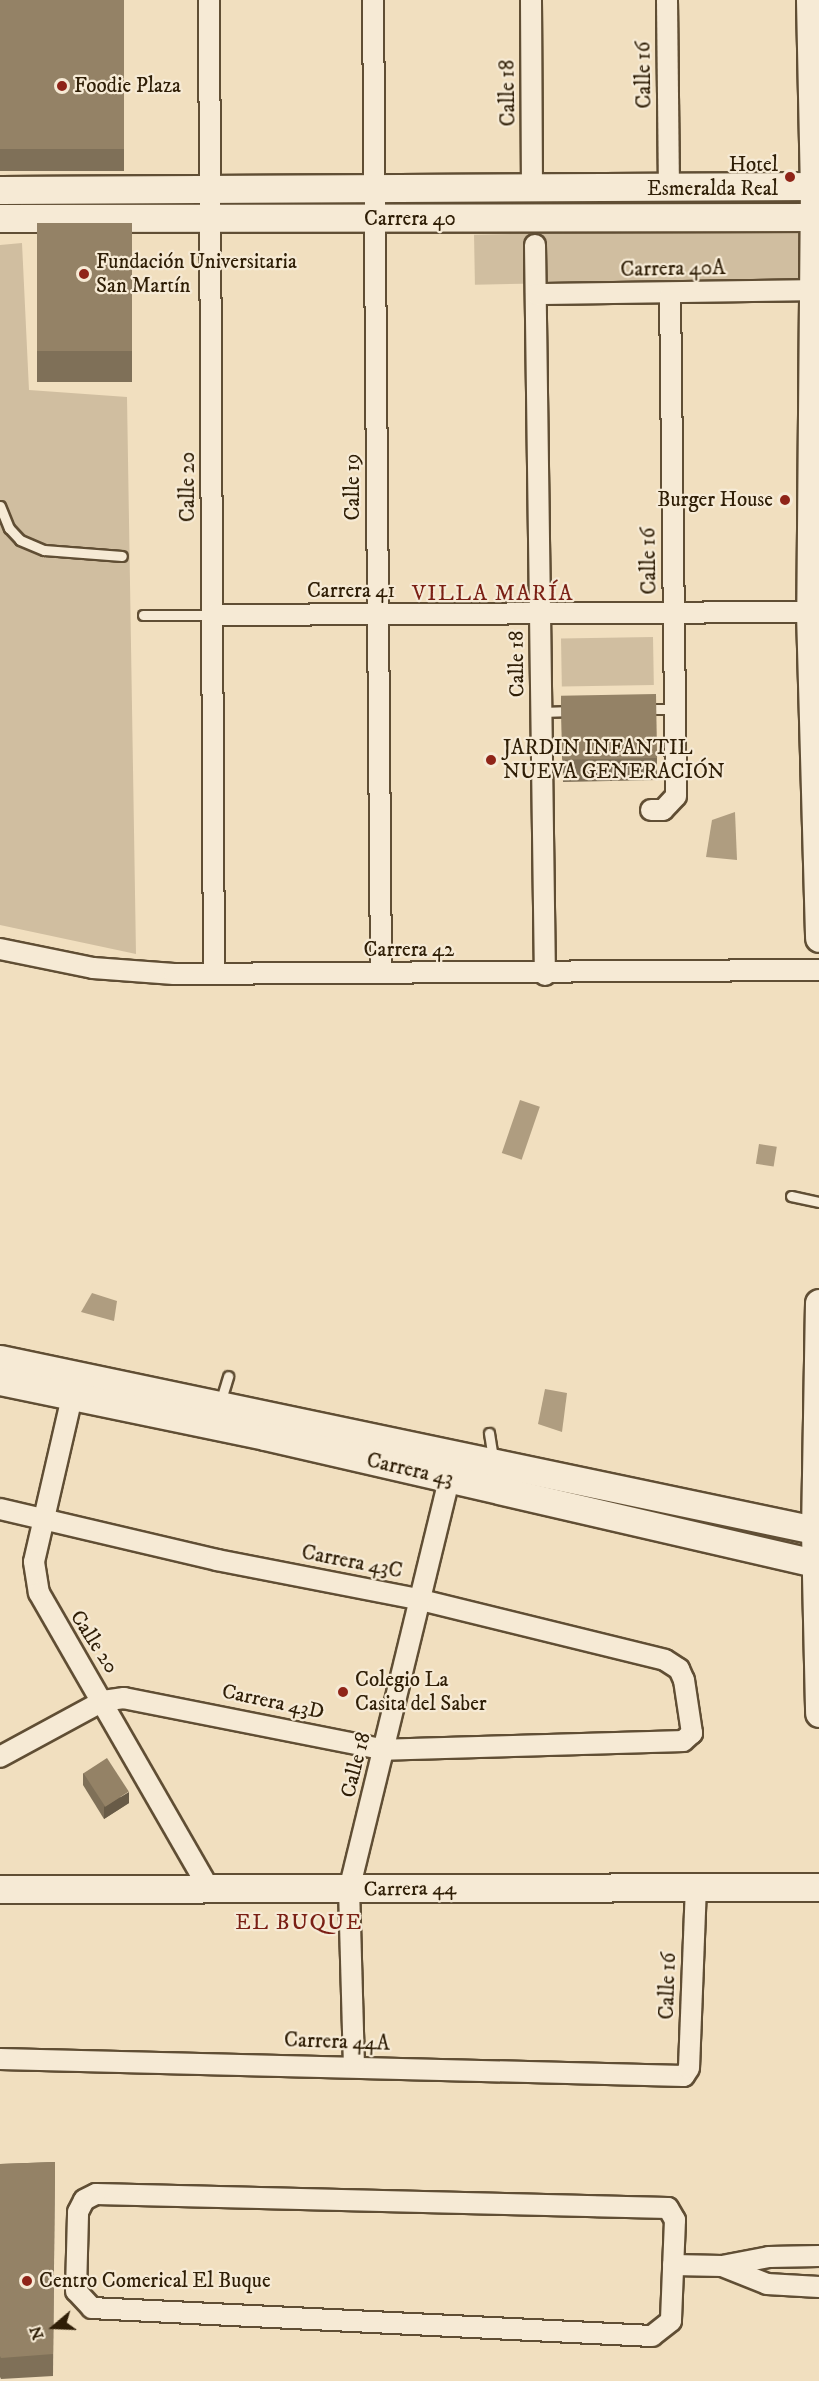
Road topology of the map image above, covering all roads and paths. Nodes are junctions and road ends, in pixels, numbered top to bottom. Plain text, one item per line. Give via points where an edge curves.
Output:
1 (209, 0) edge
2 (373, 0) edge
3 (531, 0) edge
4 (667, 0) edge
5 (810, 0) edge
6 (669, 185) junction
7 (817, 185) edge
8 (532, 186) junction
9 (375, 189) junction
10 (0, 190) edge
11 (210, 203) junction
12 (815, 216) edge
13 (0, 218) edge
14 (375, 220) junction
15 (535, 245) dead end
16 (812, 290) junction
17 (536, 294) junction
18 (670, 294) junction
19 (0, 506) edge
20 (122, 556) dead end
21 (810, 612) junction
22 (674, 614) junction
23 (143, 615) dead end
24 (212, 615) junction
25 (378, 615) junction
26 (540, 615) junction
27 (675, 709) junction
28 (631, 710) edge
29 (586, 711) edge
30 (542, 712) junction
31 (651, 810) dead end
32 (819, 938) edge
33 (0, 949) edge
34 (819, 970) edge
35 (381, 973) junction
36 (214, 974) junction
37 (545, 975) junction
38 (791, 1196) dead end
39 (819, 1202) edge
40 (819, 1303) edge
41 (0, 1359) edge
42 (228, 1376) dead end
43 (0, 1382) edge
44 (72, 1397) junction
45 (217, 1415) junction
46 (489, 1433) dead end
47 (494, 1464) junction
48 (449, 1479) junction
49 (0, 1509) edge
50 (47, 1518) junction
51 (817, 1531) edge
52 (817, 1563) edge
53 (417, 1599) junction
54 (103, 1701) junction
55 (819, 1713) edge
56 (692, 1733) joint
57 (386, 1750) junction
58 (0, 1757) edge
59 (696, 1885) junction
60 (819, 1887) edge
61 (0, 1889) edge
62 (210, 1890) junction
63 (349, 1890) junction
64 (0, 2059) edge
65 (354, 2067) junction
66 (673, 2077) joint
67 (819, 2256) edge
68 (673, 2265) junction
69 (722, 2266) junction
70 (819, 2287) edge

1 - 11 street, Calle 20
2 - 9 street, Calle 19
3 - 8 street, Calle 18
4 - 6 street, Calle 16
5 - 7 street
6 - 7 street, Carrera 40
6 - 8 street, Carrera 40
7 - 12 street
8 - 9 street, Carrera 40
9 - 11 street, Carrera 40
9 - 14 street, Calle 19
10 - 11 street, Carrera 40
11 - 13 street, Carrera 40
11 - 14 street, Carrera 40
11 - 24 street, Calle 20
12 - 14 street, Carrera 40
12 - 16 street
14 - 25 street, Calle 19
15 - 17 street, Calle 18
16 - 18 street, Carrera 40A
16 - 21 street
17 - 18 street, Carrera 40A
17 - 26 street, Calle 18
18 - 22 street, Calle 16
19 - 20 lane via 9,528 20,540 44,550
21 - 22 street, Carrera 41
21 - 32 street
22 - 26 street, Carrera 41
22 - 27 street, Calle 16
23 - 24 lane, Carrera 41
24 - 25 street, Carrera 41
24 - 36 street, Calle 20
25 - 26 street, Carrera 41
25 - 35 street, Calle 19
26 - 30 street, Calle 18
27 - 28 lane
27 - 31 street, Calle 16 via 676,796 663,810
29 - 30 lane
30 - 37 street, Calle 18
33 - 36 street, Carrera 42 via 93,968
34 - 37 street, Carrera 42
35 - 36 street, Carrera 42
35 - 37 street, Carrera 42
38 - 39 lane
40 - 51 street
41 - 45 street, Carrera 43
42 - 45 lane
43 - 44 street, Carrera 43
44 - 45 street, Carrera 43
44 - 50 street, Calle 20
45 - 47 street, Carrera 43
45 - 48 street, Carrera 43
46 - 47 lane
47 - 51 street, Carrera 43
48 - 52 street, Carrera 43
48 - 53 street, Calle 18
49 - 50 street, Carrera 43C
50 - 53 street, Carrera 43C via 217,1560
50 - 54 street, Calle 20 via 34,1562 39,1593
51 - 52 street
52 - 55 street
53 - 56 street, Carrera 43C via 665,1660 680,1669
53 - 57 street, Calle 18
54 - 57 street, Carrera 43D via 143,1699
54 - 58 street, Carrera 43D
54 - 62 street, Calle 20
56 - 57 street, Carrera 43D via 683,1741
57 - 63 street, Calle 18
59 - 60 street, Carrera 44
59 - 63 street, Carrera 44
59 - 66 street, Calle 16 via 689,2068 684,2076
61 - 62 street, Carrera 44
62 - 63 street, Carrera 44
63 - 65 street, Calle 18
64 - 65 street, Carrera 44A
65 - 66 street, Carrera 44A
67 - 69 street via 769,2257
68 - 68 street via 675,2220 668,2208 96,2194 84,2200 78,2212 76,2292 92,2308 652,2336 671,2321
68 - 69 street
69 - 70 street via 766,2284

